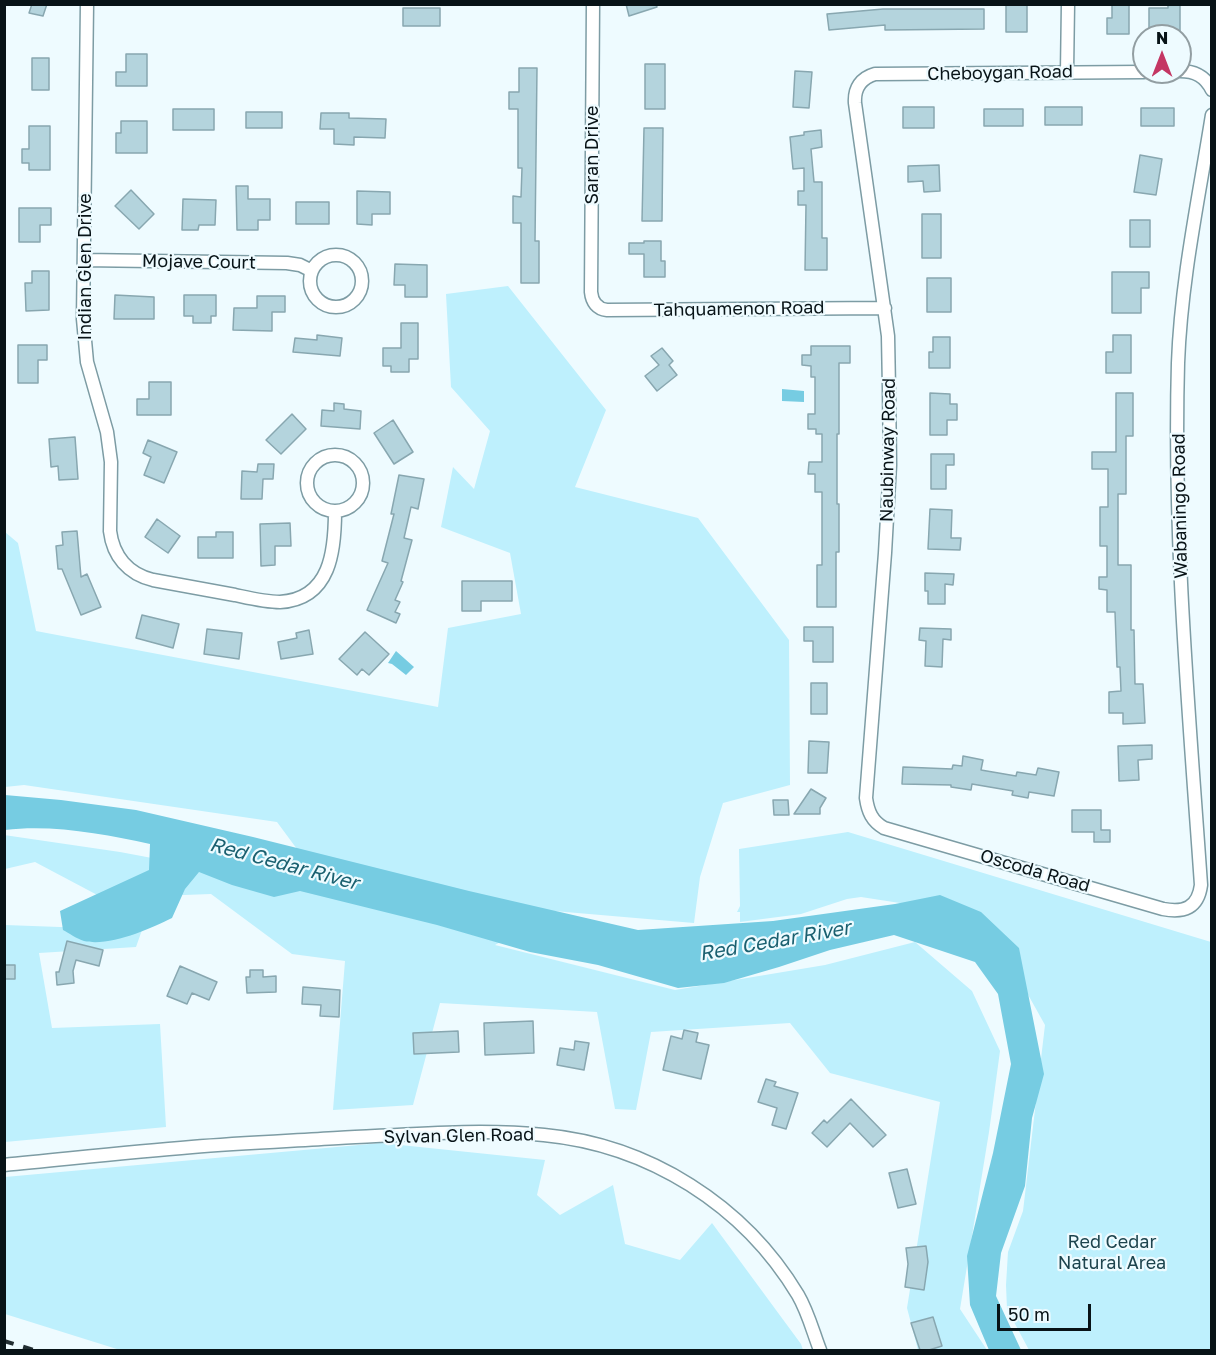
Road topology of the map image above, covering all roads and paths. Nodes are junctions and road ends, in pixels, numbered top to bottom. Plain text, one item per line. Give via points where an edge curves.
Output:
1 (87, 4) edge
2 (593, 4) edge
3 (1068, 4) edge
4 (1067, 72) junction
5 (1132, 72) edge
6 (1192, 72) edge
7 (860, 83) joint
8 (1212, 90) edge
9 (1212, 115) edge
10 (84, 260) junction
11 (312, 271) junction
12 (596, 305) joint
13 (885, 308) junction
14 (335, 511) junction
15 (872, 818) joint
16 (1197, 899) joint
17 (4, 1165) edge
18 (820, 1350) edge

1 - 10 street, Indian Glen Drive
2 - 12 street, Saran Drive via 591,292
3 - 4 street
4 - 5 street, Cheboygan Road
4 - 7 street, Cheboygan Road via 875,74
6 - 8 street
7 - 13 street, Naubinway Road via 855,103
9 - 16 street, Wabaningo Road via 1184,296 1178,363 1181,564 1201,885
10 - 11 street, Mojave Court via 287,263
10 - 14 street, Indian Glen Drive via 84,344 107,432 111,539 124,564 135,574 153,580 267,601 288,601 309,591 329,566
11 - 11 street via 313,294 328,306 348,304 360,290 360,270 346,257 327,256
12 - 13 street, Tahquamenon Road via 607,310
13 - 15 street, Naubinway Road via 890,465 866,798
14 - 14 street via 349,507 359,496 363,483 354,463 334,455 315,463 307,483 310,497 321,507
15 - 16 street, Oscoda Road via 884,828 1163,909 1184,910
17 - 18 street, Sylvan Glen Road via 203,1146 394,1136 509,1133 589,1142 639,1158 681,1178 724,1209 761,1244 784,1275 799,1298

